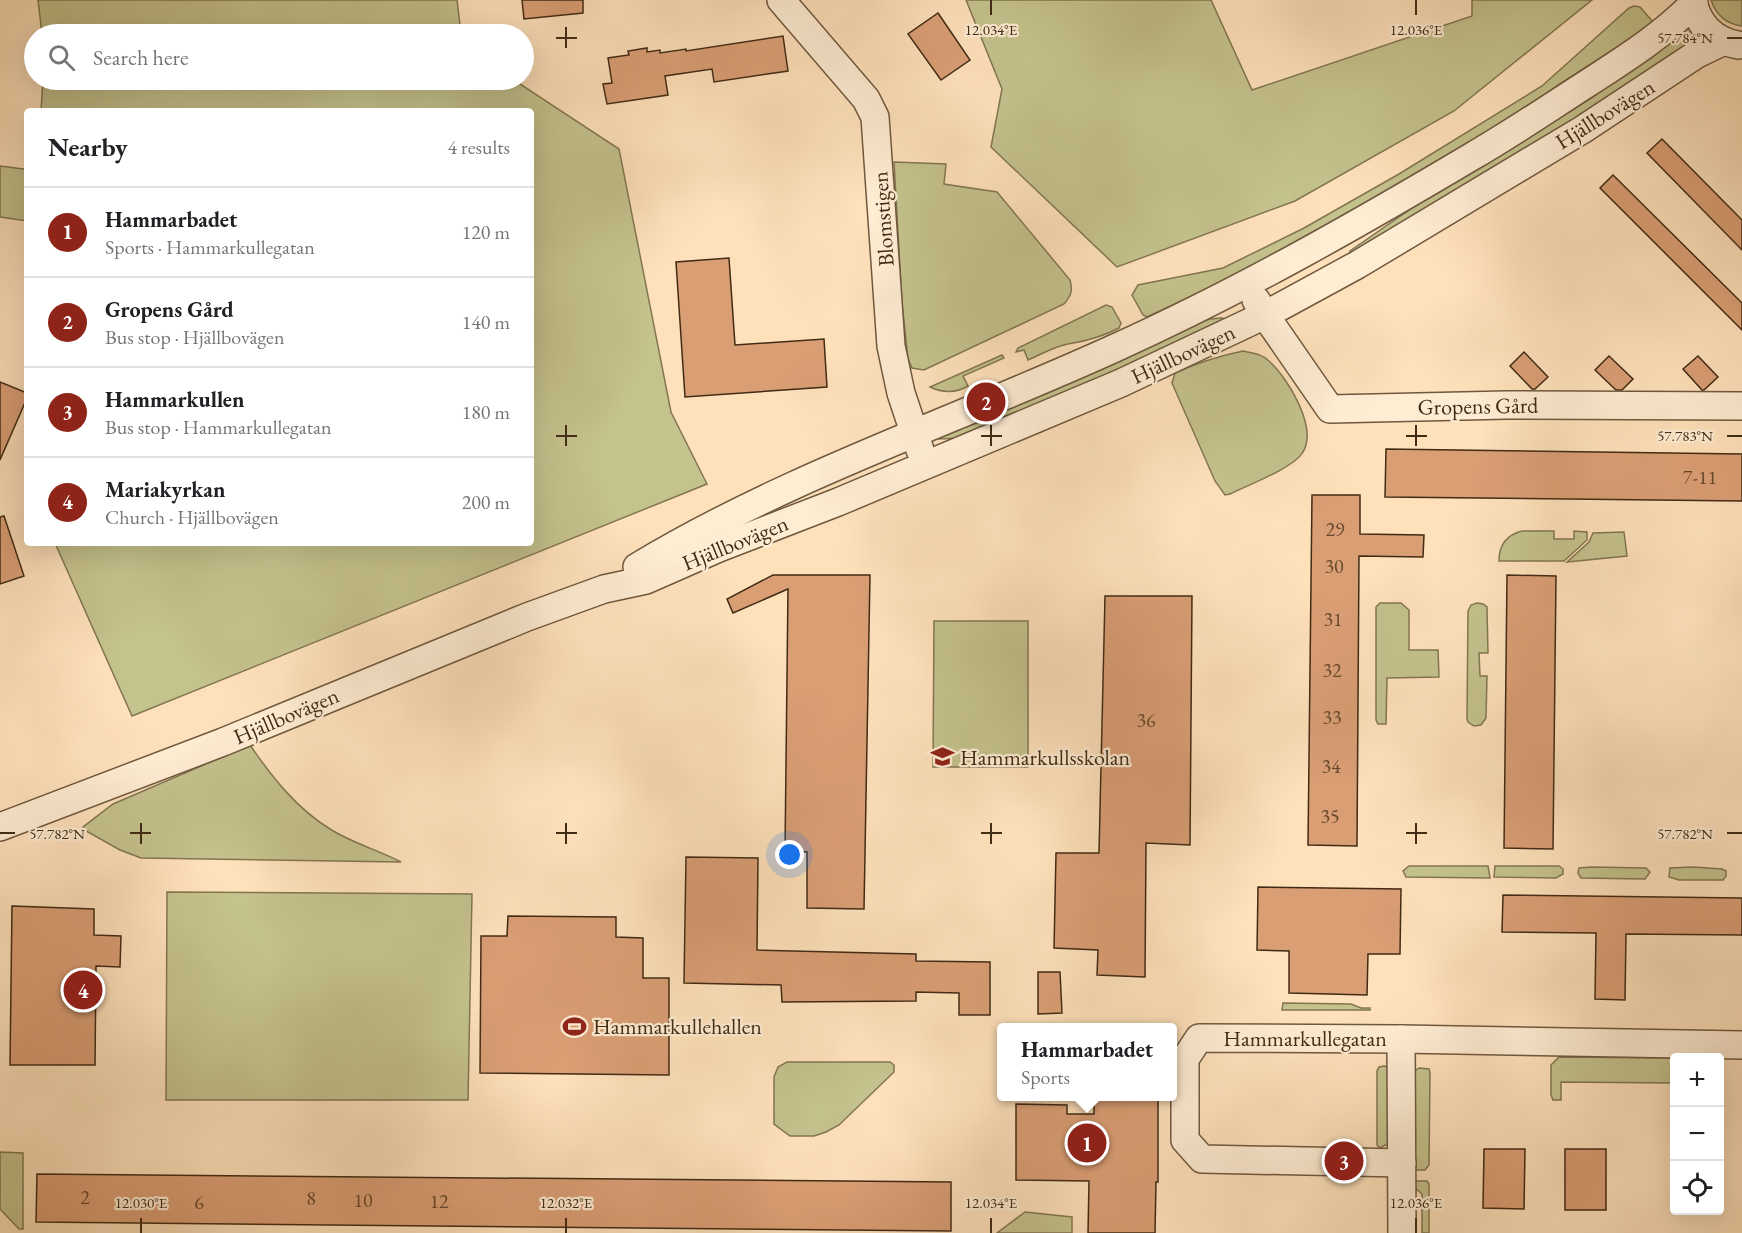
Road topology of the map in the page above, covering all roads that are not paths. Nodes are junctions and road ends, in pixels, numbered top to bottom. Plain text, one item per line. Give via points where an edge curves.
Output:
1 (781, 0) edge
2 (1693, 2) edge
3 (1733, 43) edge
4 (1247, 283) junction
5 (1265, 315) junction
6 (1742, 406) edge
7 (913, 432) junction
8 (927, 466) junction
9 (604, 589) junction
10 (0, 827) edge
11 (1401, 1039) junction
12 (1742, 1045) edge
13 (1402, 1163) junction
14 (1402, 1233) edge

1 - 7 street, Blomstigen via 866,99 875,117 891,346
2 - 3 street via 1712,34
2 - 4 street, Hjällbovägen via 1676,22 1635,52 1505,137 1352,228
3 - 5 street, Hjällbovägen via 1697,54 1582,130 1427,224
4 - 5 street, Gropens Gård
4 - 7 street, Hjällbovägen via 1115,348
5 - 6 street, Gropens Gård via 1330,409
5 - 8 street, Hjällbovägen via 1121,383
7 - 8 street, Blomstigen
7 - 9 street, Hjällbovägen via 768,496 640,565
8 - 9 street, Hjällbovägen via 646,580
9 - 10 street, Hjällbovägen
11 - 12 street, Hammarkullegatan
11 - 13 street
11 - 13 street, Hammarkullegatan via 1199,1038 1185,1059 1185,1140 1202,1159
13 - 14 street

